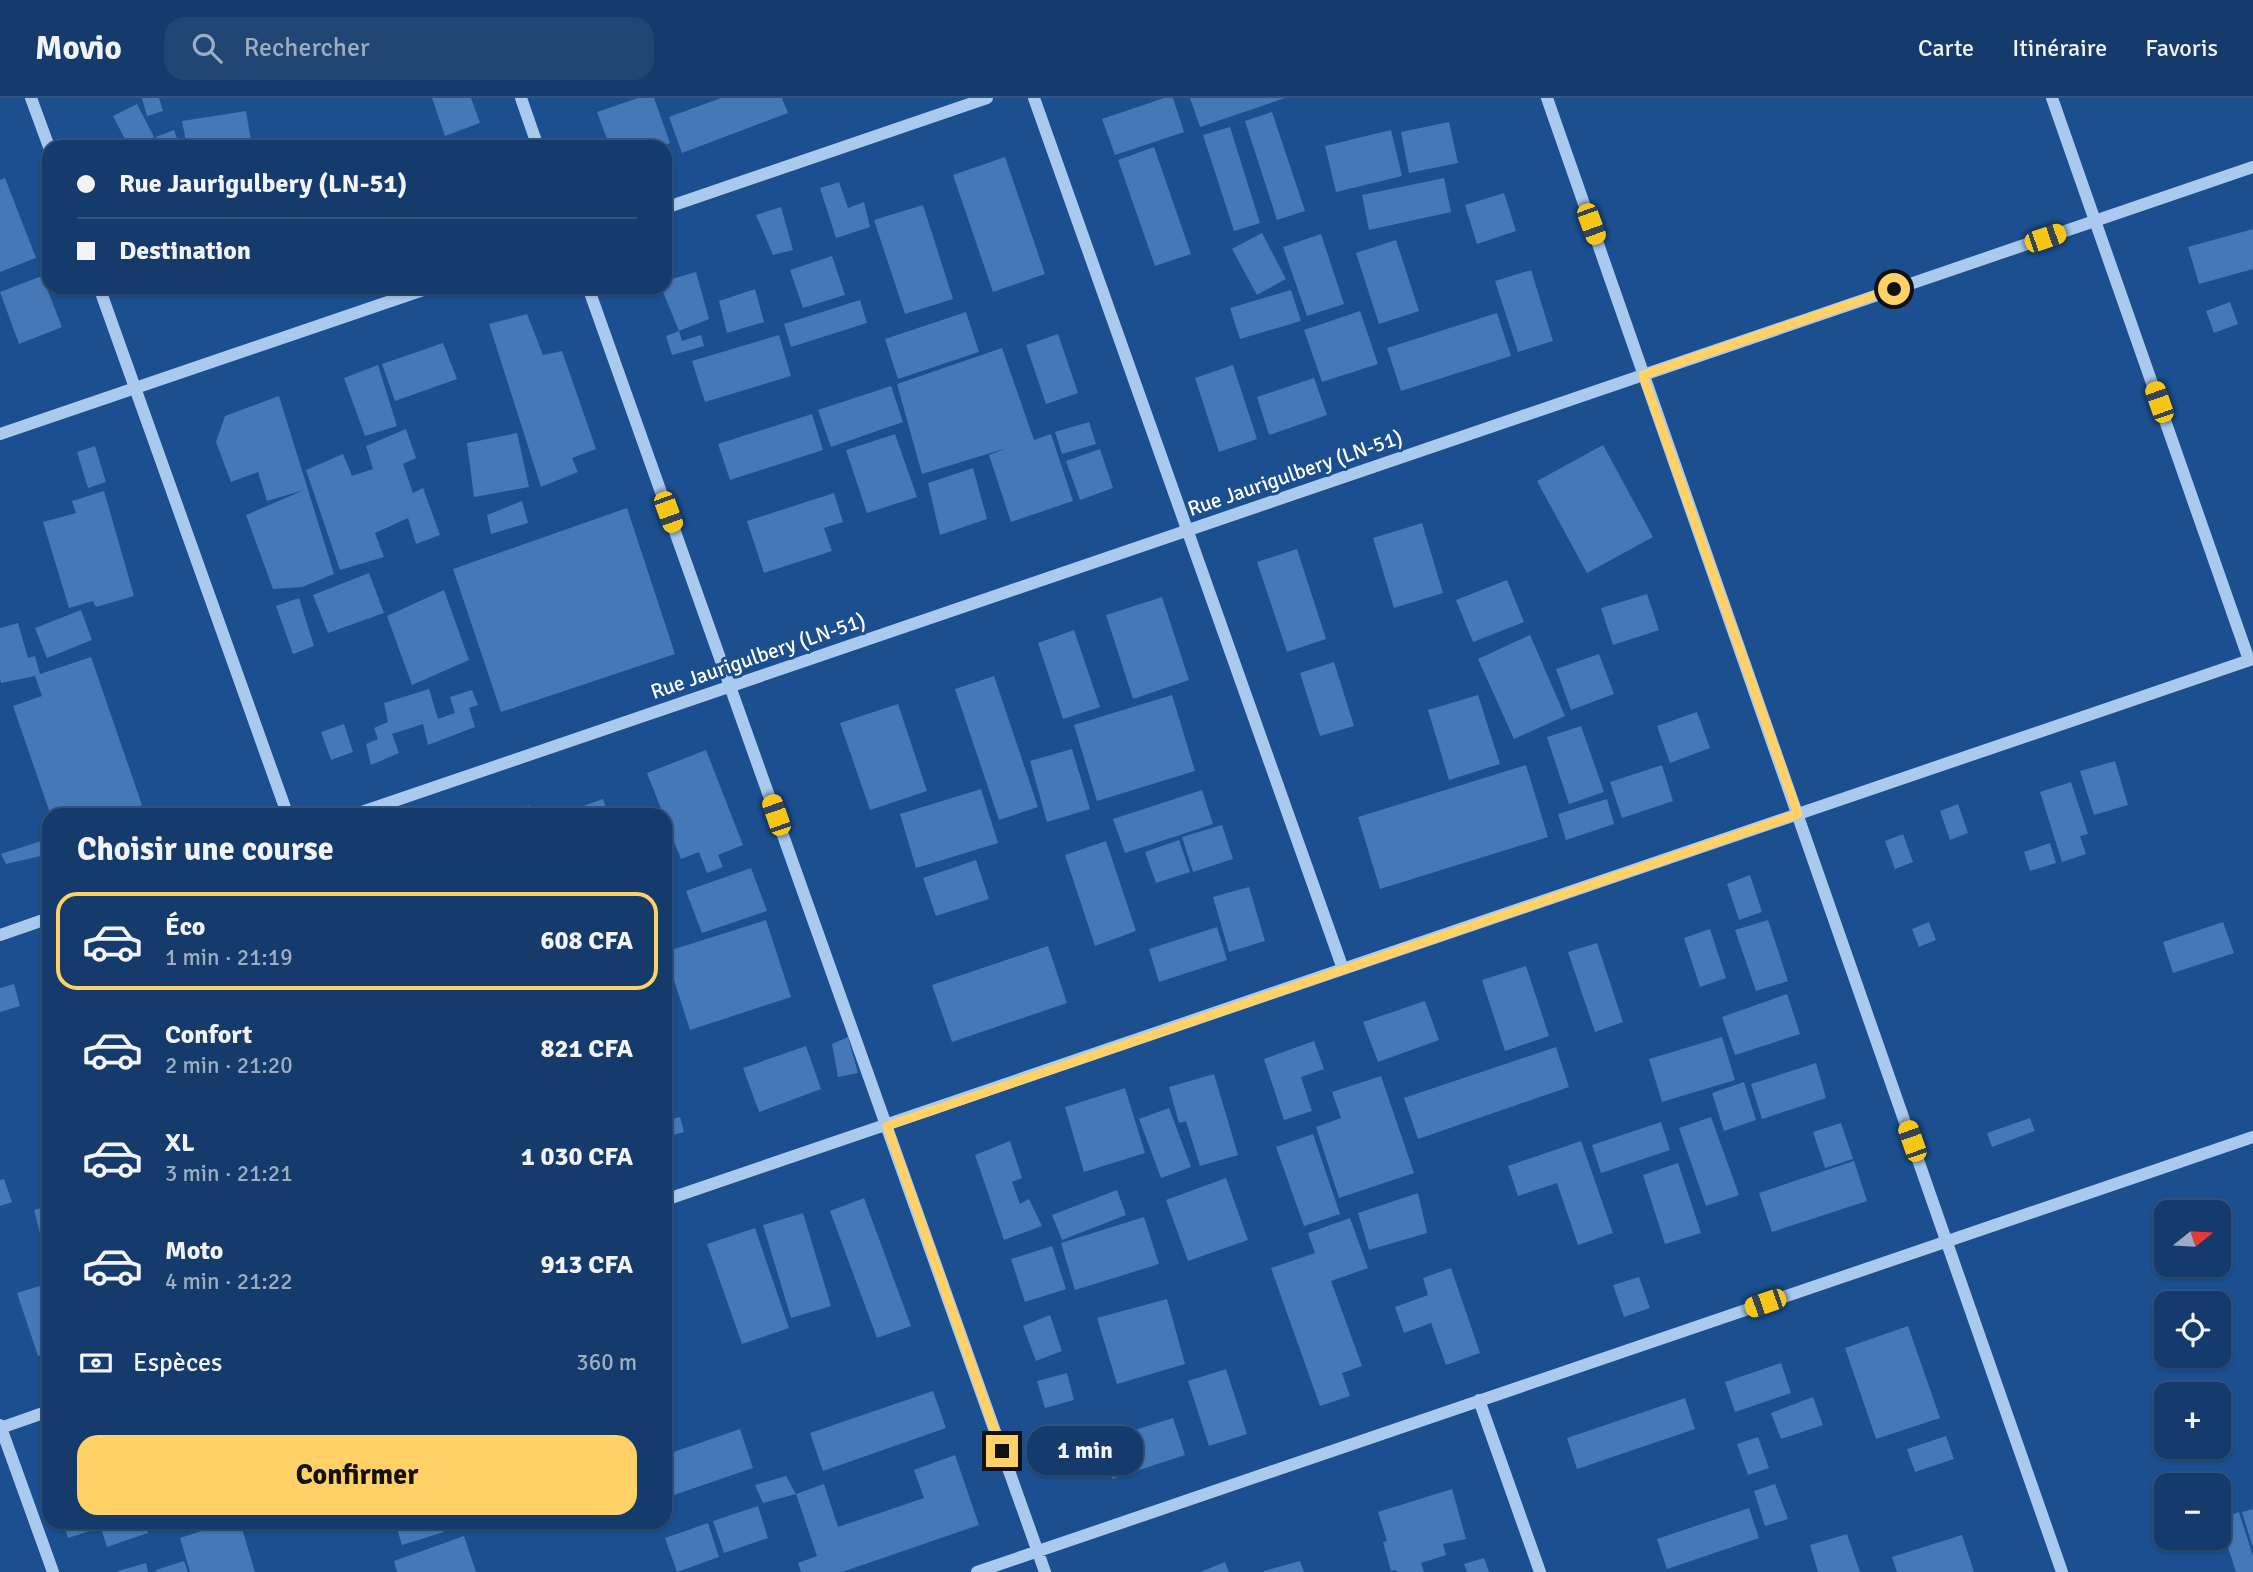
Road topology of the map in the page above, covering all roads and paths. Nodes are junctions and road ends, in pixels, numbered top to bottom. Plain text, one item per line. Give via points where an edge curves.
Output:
1 (31, 98) edge
2 (521, 98) edge
3 (986, 98) edge
4 (1034, 98) edge
5 (1547, 98) edge
6 (2052, 98) edge
7 (46, 140) edge
8 (536, 140) edge
9 (2253, 167) edge
10 (672, 206) edge
11 (2095, 221) junction
12 (101, 294) edge
13 (411, 294) edge
14 (590, 294) edge
15 (1643, 375) junction
16 (135, 388) junction
17 (0, 434) edge
18 (1187, 530) junction
19 (2251, 660) edge
20 (730, 686) junction
21 (285, 808) edge
22 (373, 808) edge
23 (1798, 814) junction
24 (42, 920) edge
25 (0, 935) edge
26 (1343, 969) junction
27 (887, 1126) junction
28 (2253, 1137) edge
29 (672, 1197) edge
30 (1947, 1241) junction
31 (1479, 1400) junction
32 (42, 1413) edge
33 (0, 1427) edge
34 (1038, 1551) junction
35 (53, 1572) edge
36 (977, 1572) edge
37 (1045, 1572) edge
38 (1540, 1572) edge
39 (2063, 1572) edge

1 - 7 street
2 - 8 street
3 - 10 street
4 - 18 street
5 - 15 street
6 - 11 street
9 - 11 street, Rue Jaurigulbery (LN-51)
11 - 15 street, Rue Jaurigulbery (LN-51)
11 - 19 street
12 - 16 street
13 - 16 street
14 - 20 street
15 - 18 street, Rue Jaurigulbery (LN-51)
15 - 23 street
16 - 17 street
16 - 21 street
18 - 20 street, Rue Jaurigulbery (LN-51)
18 - 26 street
19 - 23 street
20 - 22 street, Rue Jaurigulbery (LN-51)
20 - 27 street
23 - 26 street
23 - 30 street
24 - 25 street
26 - 27 street
27 - 29 street
27 - 34 street
28 - 30 street
30 - 31 street
30 - 39 street
31 - 34 street
31 - 38 street
32 - 33 street
33 - 35 street
34 - 36 street
34 - 37 street

